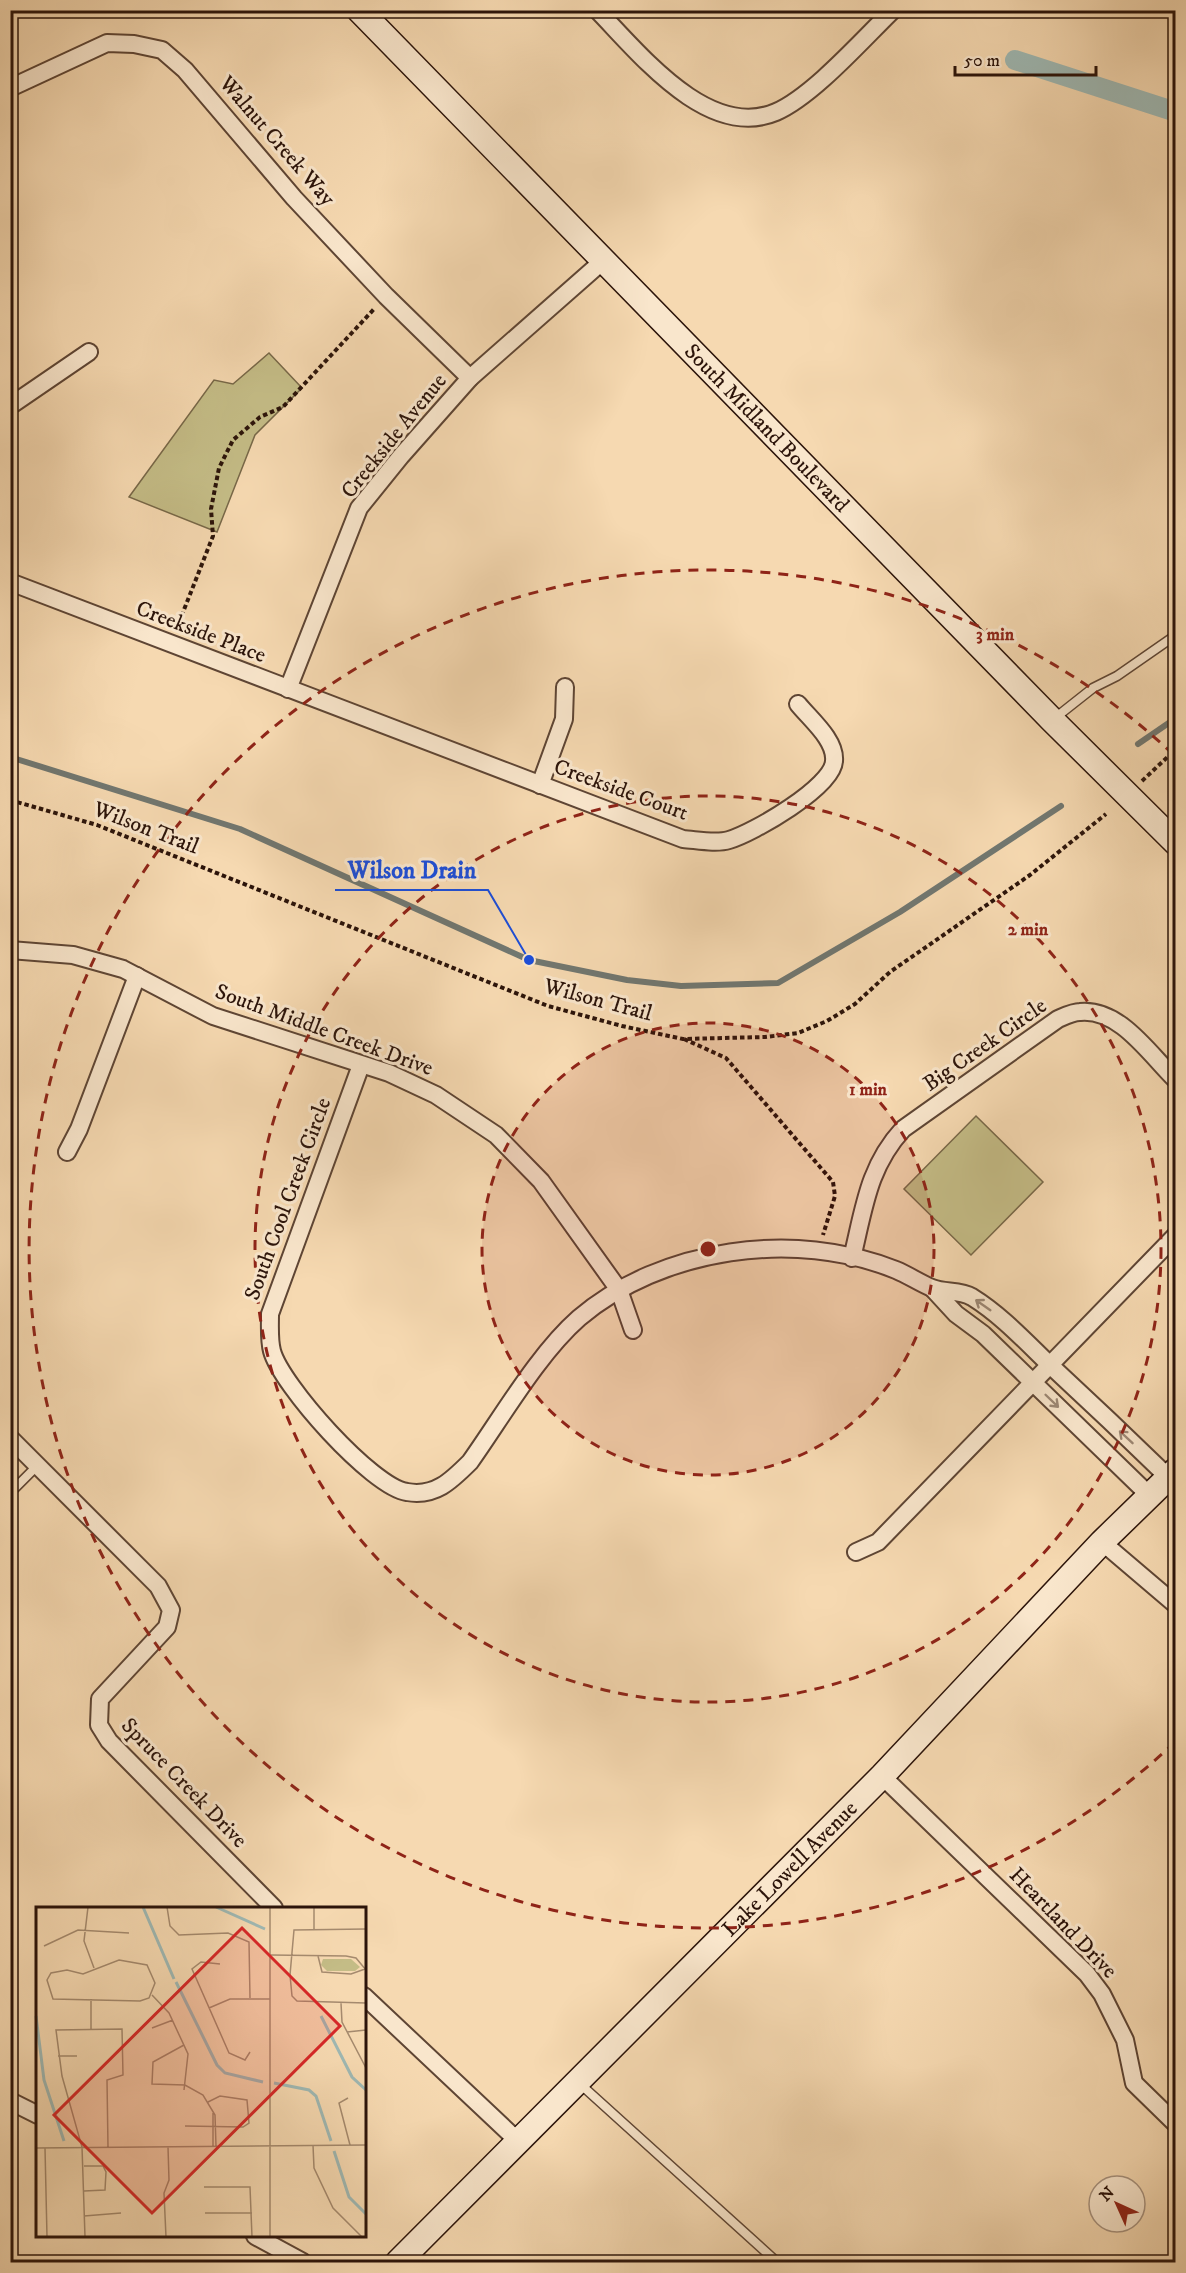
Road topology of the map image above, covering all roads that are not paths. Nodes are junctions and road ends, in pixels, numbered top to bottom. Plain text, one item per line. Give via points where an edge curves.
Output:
1 (359, 10) edge
2 (597, 10) edge
3 (893, 10) edge
4 (10, 88) edge
5 (604, 260) junction
6 (89, 352) dead end
7 (470, 378) junction
8 (10, 406) edge
9 (10, 582) edge
10 (1176, 635) edge
11 (565, 687) dead end
12 (288, 689) junction
13 (798, 704) dead end
14 (1052, 720) junction
15 (376, 722) joint
16 (540, 785) junction
17 (1176, 843) edge
18 (10, 950) edge
19 (137, 976) junction
20 (361, 1065) junction
21 (1176, 1080) edge
22 (67, 1152) dead end
23 (1176, 1235) edge
24 (852, 1258) junction
25 (933, 1289) junction
26 (619, 1290) junction
27 (633, 1330) dead end
28 (1049, 1364) junction
29 (1032, 1381) junction
30 (10, 1438) edge
31 (38, 1466) junction
32 (1172, 1473) edge
33 (10, 1493) edge
34 (1149, 1495) junction
35 (1102, 1542) junction
36 (856, 1552) dead end
37 (1176, 1605) edge
38 (882, 1776) junction
39 (273, 1907) edge
40 (366, 1998) edge
41 (578, 2083) junction
42 (10, 2101) edge
43 (36, 2114) edge
44 (1176, 2124) edge
45 (519, 2142) junction
46 (259, 2237) edge
47 (303, 2262) edge
48 (398, 2262) edge
49 (777, 2262) edge

1 - 5 main road, South Midland Boulevard
2 - 3 street via 681,91 715,112 742,119 776,112 816,85
4 - 7 street, Walnut Creek Way via 107,43 162,50 185,70 294,198 386,296
5 - 7 street, Creekside Avenue
5 - 14 main road, South Midland Boulevard
6 - 8 street
7 - 12 street, Creekside Avenue via 359,508
9 - 12 street, Creekside Place
10 - 14 lane via 1093,688
11 - 16 street via 564,719
12 - 15 street, Creekside Place
13 - 16 street, Creekside Court via 829,742 834,753 832,771 824,782 762,825 728,841 683,839
14 - 17 main road, South Midland Boulevard
15 - 16 street, Creekside Court
18 - 19 street, South Middle Creek Drive via 73,955
19 - 20 street, South Middle Creek Drive via 213,1016
19 - 22 street
20 - 26 street, South Middle Creek Drive via 436,1095 496,1135 541,1181
20 - 26 street, South Cool Creek Circle via 270,1314 272,1351 280,1369 304,1404 366,1469 404,1492 438,1490 470,1462 555,1343 577,1320
21 - 24 street, Big Creek Circle via 1115,1019 1078,1011 1058,1019 903,1129 885,1148 874,1169
23 - 28 street
24 - 25 street via 895,1269
24 - 26 street via 817,1251 719,1254 676,1266
28 -> 25 street via 994,1312 969,1295
25 - 29 street
26 - 27 street, South Middle Creek Drive
28 - 29 street
32 -> 28 street
29 -> 34 street
29 - 36 street via 878,1542
30 - 31 street, Spruce Creek Drive
31 - 33 lane
31 - 39 street, Spruce Creek Drive via 158,1586 171,1610 167,1627 100,1700 99,1725 109,1741
32 - 34 main road, Lake Lowell Avenue
34 - 35 main road, Lake Lowell Avenue
35 - 37 street
35 - 38 main road, Lake Lowell Avenue
38 - 41 main road, Lake Lowell Avenue
38 - 44 street, Heartland Drive via 1087,1974 1102,1994 1125,2040 1134,2083
40 - 45 street
41 - 45 main road, Lake Lowell Avenue
41 - 49 lane
42 - 43 street
45 - 48 main road, Lake Lowell Avenue
46 - 47 street

